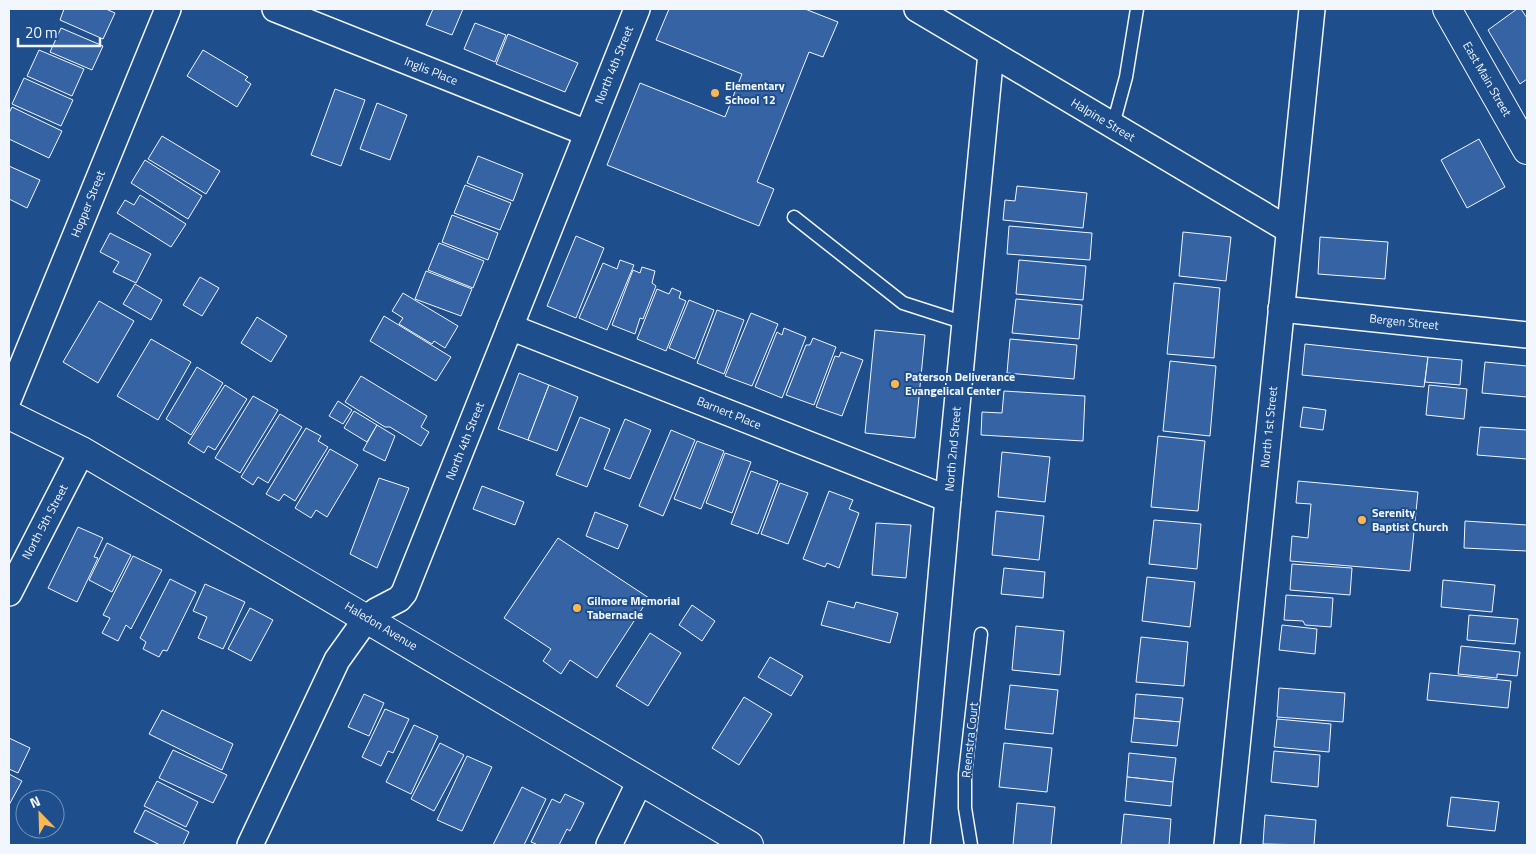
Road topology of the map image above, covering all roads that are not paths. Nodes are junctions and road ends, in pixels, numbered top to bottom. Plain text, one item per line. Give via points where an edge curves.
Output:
1 (168, 9) edge
2 (275, 9) edge
3 (637, 9) edge
4 (917, 9) edge
5 (1137, 9) edge
6 (1312, 9) edge
7 (1447, 9) edge
8 (991, 53) junction
9 (1113, 125) junction
10 (1523, 132) edge
11 (587, 134) junction
12 (794, 217) dead end
13 (1289, 230) junction
14 (1281, 308) junction
15 (965, 323) junction
16 (510, 327) junction
17 (1527, 335) edge
18 (9, 398) edge
19 (9, 415) edge
20 (82, 451) junction
21 (948, 499) junction
22 (9, 593) edge
23 (367, 618) junction
24 (981, 634) dead end
25 (640, 781) junction
26 (250, 845) edge
27 (609, 845) edge
28 (749, 845) edge
29 (917, 845) edge
30 (971, 845) edge
31 (1227, 845) edge

1 - 18 street, Hopper Street
2 - 11 street, Inglis Place
3 - 11 street, North 4th Street
4 - 8 street, Halpine Street
5 - 9 lane via 1126,77
6 - 13 street, North 1st Street
7 - 10 main road, East Main Street
8 - 9 street, Halpine Street
8 - 15 street, North 2nd Street
9 - 13 street, Halpine Street
11 - 16 street, North 4th Street
12 - 15 lane via 903,304
13 - 14 street, North 1st Street
14 - 17 street, Bergen Street
14 - 31 street, North 1st Street
15 - 21 street, North 2nd Street
16 - 21 street, Barnert Place
16 - 23 street, North 4th Street via 404,593
19 - 20 main road, Haledon Avenue
20 - 22 street, North 5th Street
20 - 23 main road, Haledon Avenue
21 - 29 street, North 2nd Street
23 - 25 main road, Haledon Avenue
23 - 26 street, North 4th Street via 337,660
24 - 30 lane, Reenstra Court via 965,774 965,808
25 - 27 street
25 - 28 main road, Haledon Avenue

